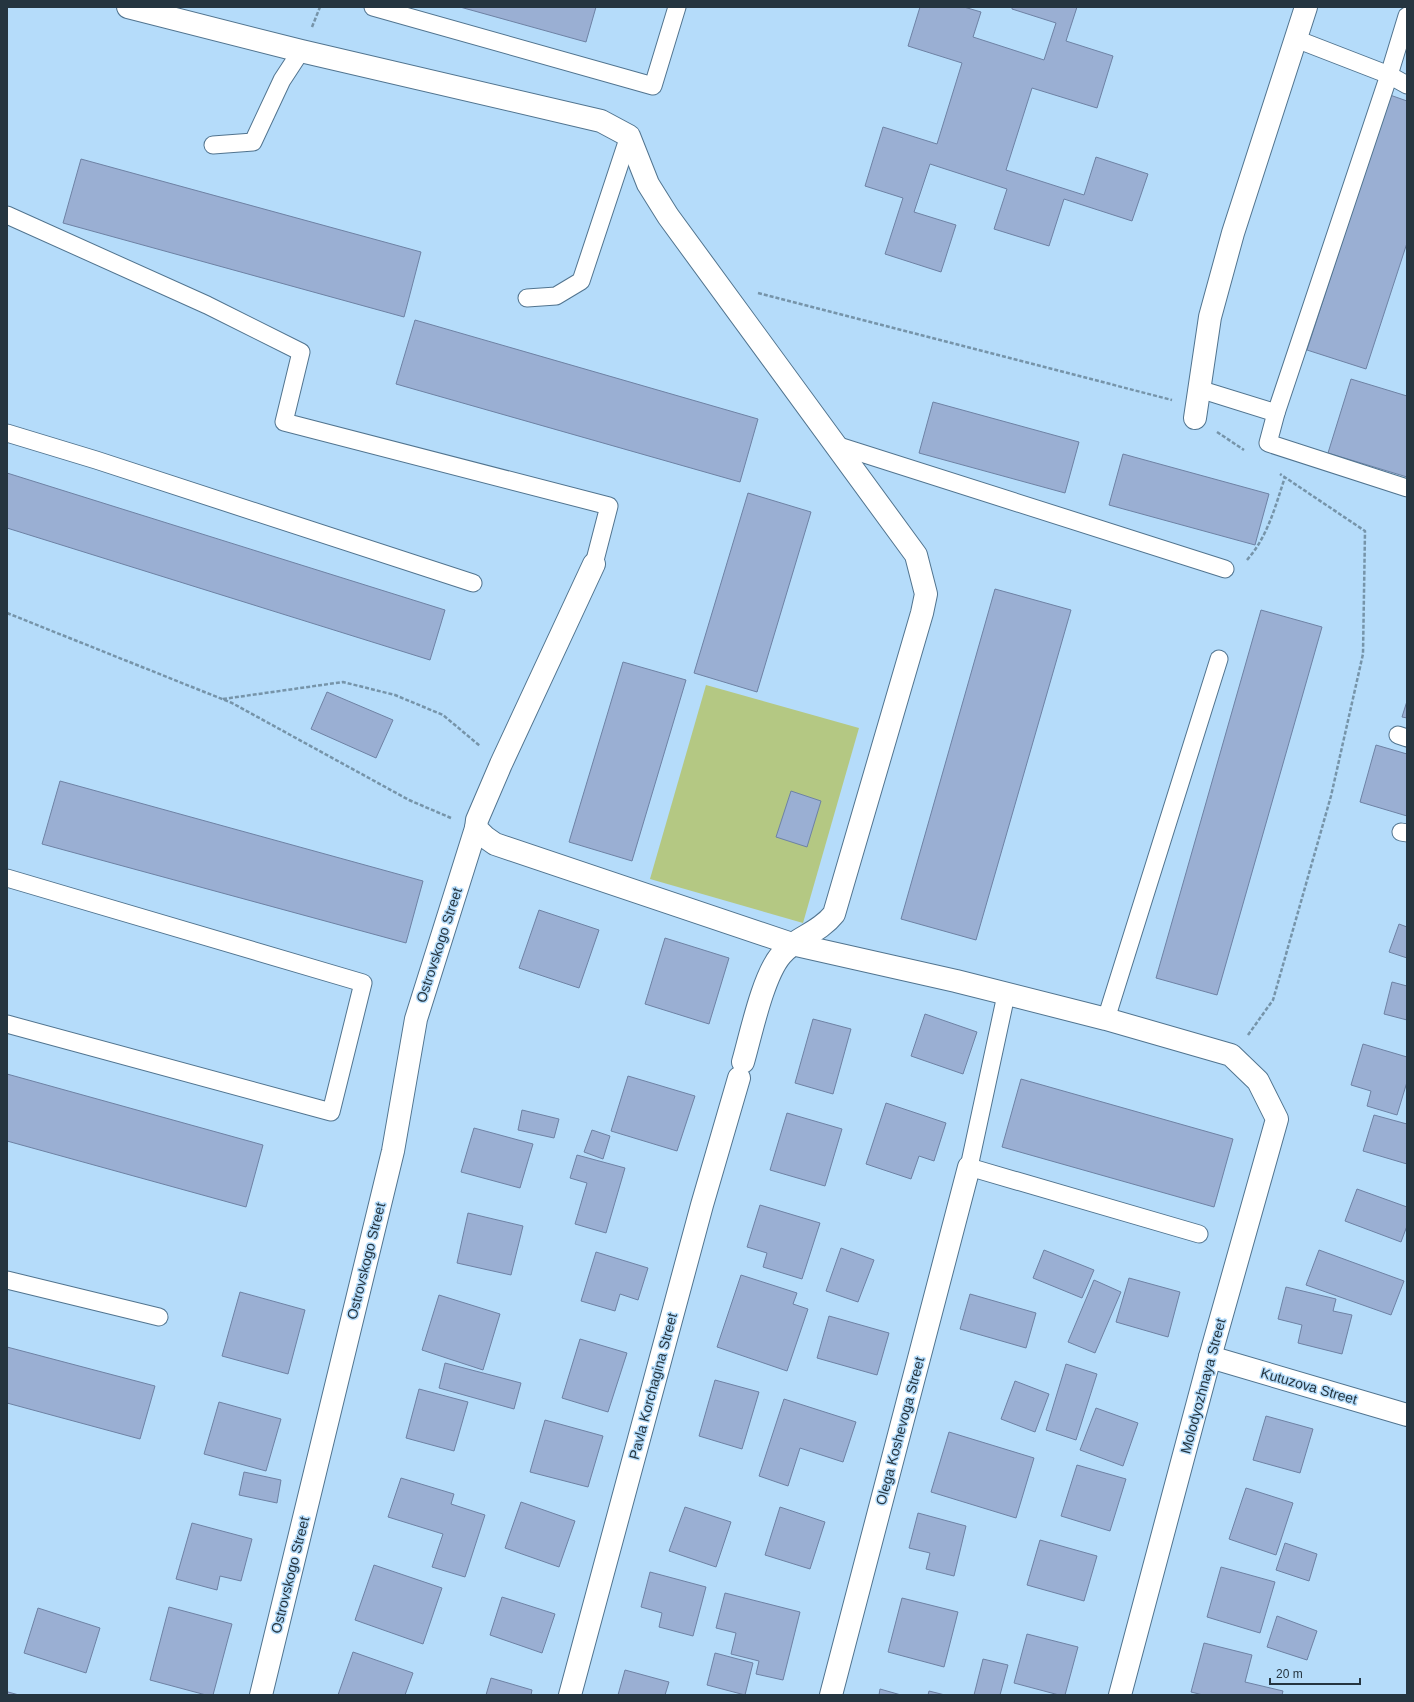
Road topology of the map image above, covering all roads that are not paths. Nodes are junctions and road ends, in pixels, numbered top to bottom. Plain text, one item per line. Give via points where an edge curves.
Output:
1 (128, 7) edge
2 (373, 7) edge
3 (678, 7) edge
4 (1306, 7) edge
5 (1407, 16) edge
6 (1296, 40) junction
7 (301, 51) junction
8 (1389, 75) junction
9 (1407, 85) edge
10 (629, 136) junction
11 (214, 145) dead end
12 (7, 215) edge
13 (527, 298) dead end
14 (1197, 404) joint
15 (1276, 413) junction
16 (7, 433) edge
17 (836, 445) junction
18 (1407, 488) edge
19 (594, 564) joint
20 (1225, 569) road end
21 (473, 583) dead end
22 (1219, 659) dead end
23 (476, 828) junction
24 (7, 878) edge
25 (792, 944) junction
26 (1006, 995) junction
27 (1106, 1020) junction
28 (7, 1024) edge
29 (969, 1167) junction
30 (1199, 1234) dead end
31 (7, 1280) edge
32 (159, 1317) dead end
33 (1210, 1357) junction
34 (1407, 1415) edge
35 (261, 1695) edge
36 (570, 1695) edge
37 (831, 1695) edge
38 (1120, 1695) edge

1 - 7 street
2 - 3 lane via 653,86
4 - 6 street
5 - 8 lane
6 - 8 lane
6 - 14 street via 1233,234 1210,317
7 - 10 street via 601,120
7 - 11 lane via 282,80 253,142
8 - 9 lane
8 - 15 lane
10 - 13 lane via 581,282 556,296
10 - 17 street via 648,184 668,216
12 - 19 lane via 207,306 300,352 284,422 608,506
14 - 15 lane
15 - 18 lane via 1268,443
16 - 21 lane
17 - 20 lane
17 - 25 street via 916,555 926,594 834,914 817,931
19 - 23 street, Ostrovskogo Street via 501,764
22 - 27 lane
23 - 25 street via 495,844
23 - 35 street, Ostrovskogo Street via 416,1019 393,1151
24 - 28 lane via 363,983 331,1112
25 - 26 street via 956,981
25 - 36 street, Pavla Korchagina Street via 771,970 741,1070
26 - 27 street
26 - 29 lane
27 - 33 street, Molodyozhnaya Street via 1231,1055 1258,1081 1277,1120
29 - 30 lane
29 - 37 street, Olega Koshevoga Street
31 - 32 lane
33 - 34 street, Kutuzova Street
33 - 38 street, Molodyozhnaya Street

